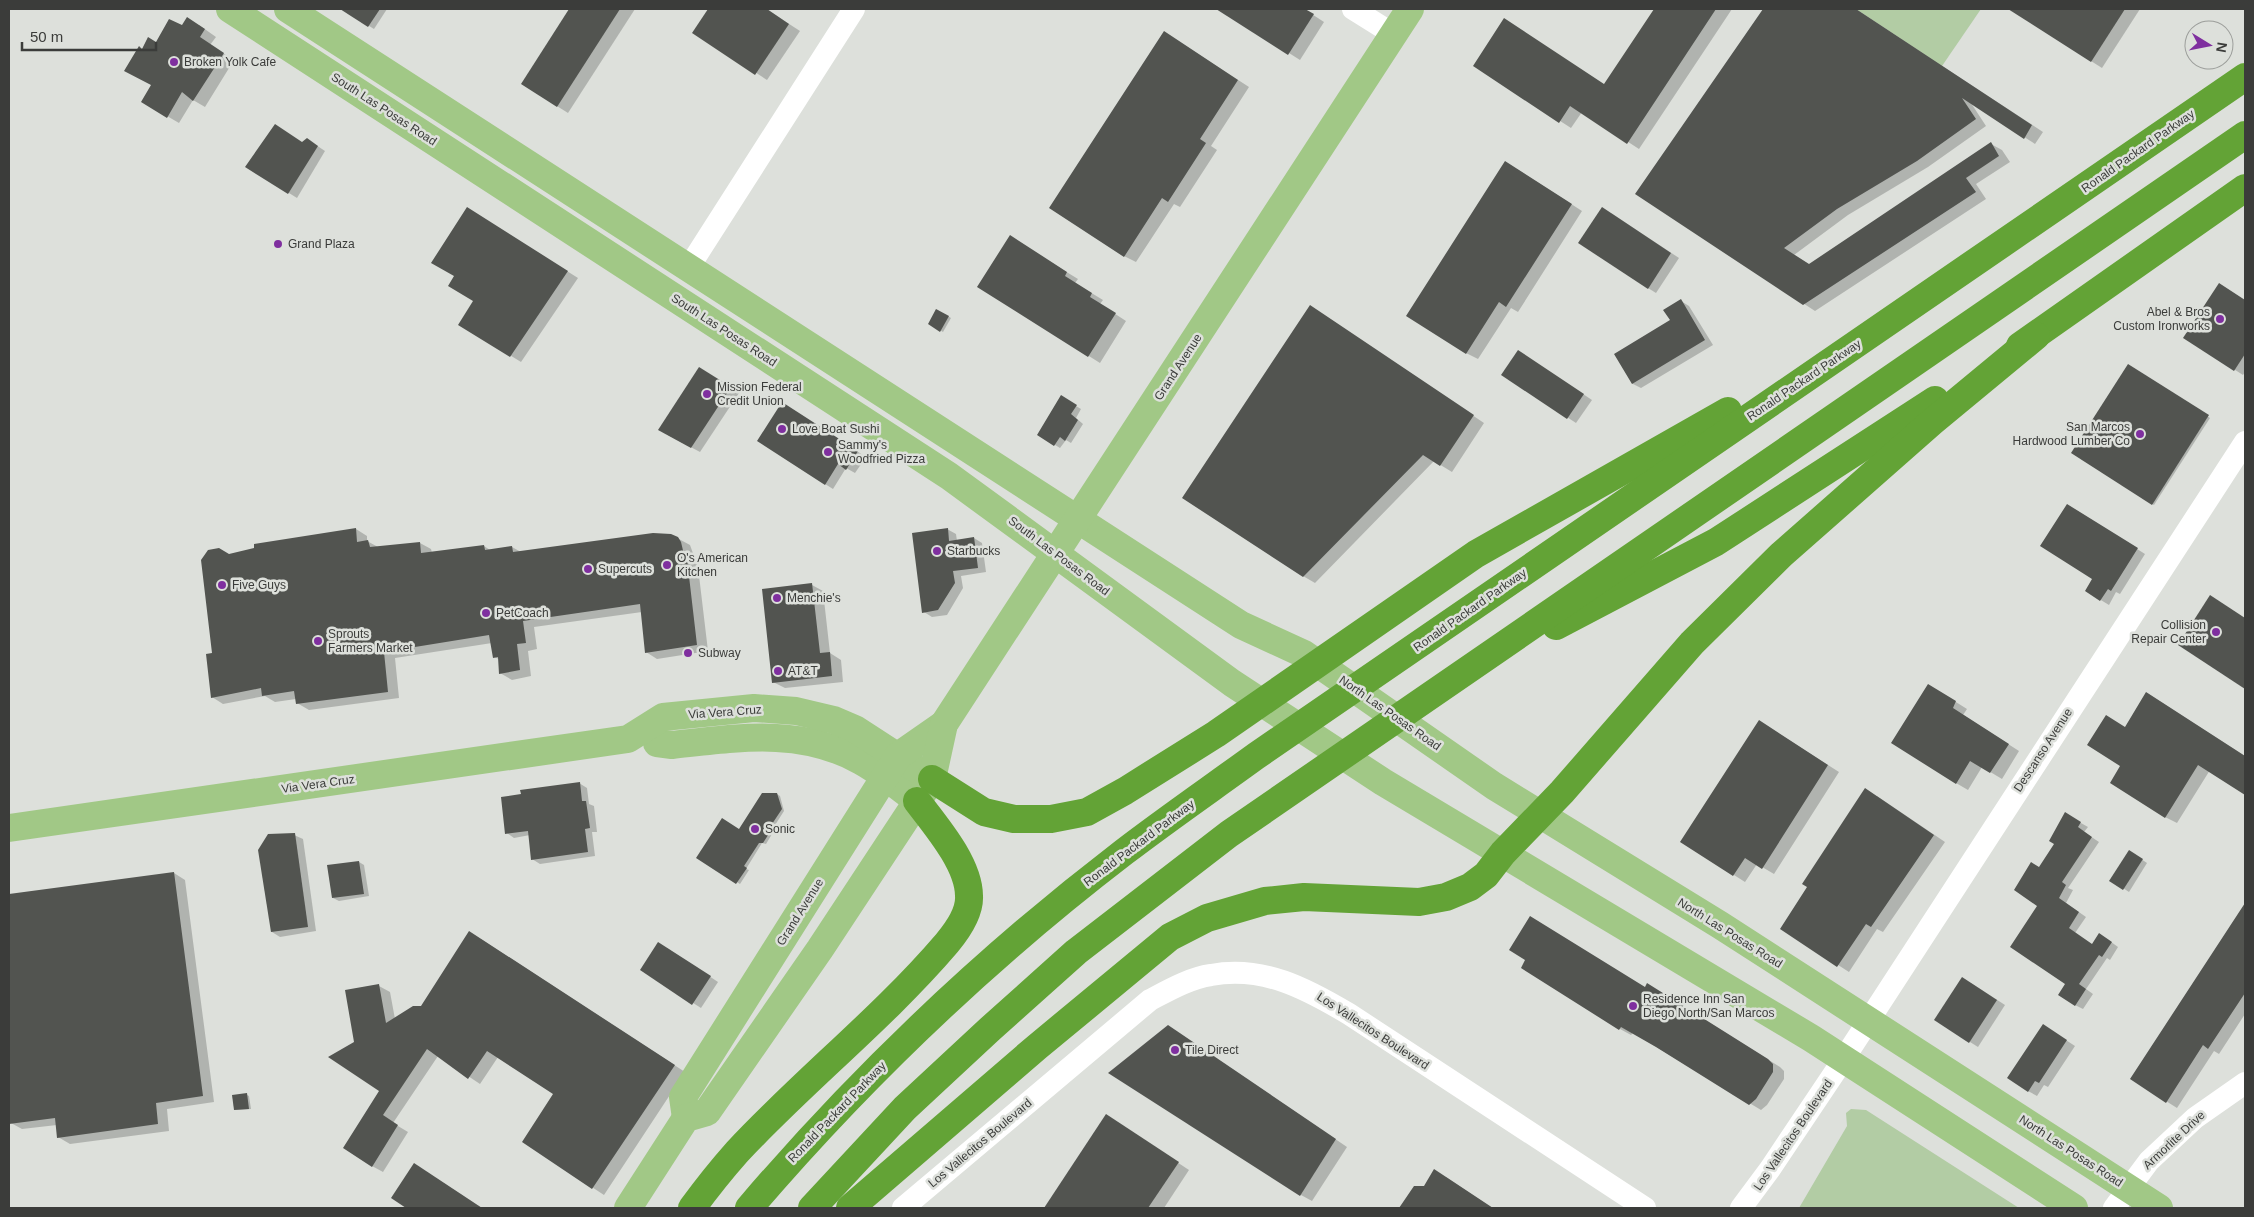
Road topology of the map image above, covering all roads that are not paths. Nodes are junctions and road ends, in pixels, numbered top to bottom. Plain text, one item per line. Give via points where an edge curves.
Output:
1 (230, 9) edge
2 (854, 9) edge
3 (1353, 9) edge
4 (1410, 9) edge
5 (291, 10) edge
6 (1393, 34) junction
7 (274, 39) junction
8 (2245, 77) edge
9 (2245, 135) edge
10 (2245, 188) edge
11 (1993, 251) junction
12 (688, 267) junction
13 (2036, 336) junction
14 (2245, 442) edge
15 (1079, 519) junction
16 (1056, 554) junction
17 (1455, 678) junction
18 (944, 724) junction
19 (628, 740) junction
20 (657, 743) joint
21 (891, 767) junction
22 (932, 779) junction
23 (917, 801) junction
24 (1540, 815) junction
25 (9, 828) edge
26 (1503, 853) junction
27 (774, 954) junction
28 (1868, 1021) junction
29 (749, 1052) junction
30 (1843, 1060) junction
31 (2245, 1083) edge
32 (686, 1118) junction
33 (2121, 1198) edge
34 (628, 1208) edge
35 (692, 1208) edge
36 (749, 1208) edge
37 (812, 1208) edge
38 (850, 1208) edge
39 (903, 1208) edge
40 (1645, 1208) edge
41 (1741, 1208) edge
42 (2074, 1208) edge
43 (2159, 1208) edge

1 - 7 main road, South Las Posas Road
2 - 12 street
3 - 6 street
4 - 6 main road, Grand Avenue
5 - 7 street
5 - 12 main road
6 - 15 main road, Grand Avenue
7 - 16 main road, South Las Posas Road via 949,476
8 - 11 highway, Ronald Packard Parkway
9 - 17 highway
10 - 13 highway
11 - 22 highway via 1676,443 1476,554 1216,734 1087,812 1051,819 1014,819 984,812
11 - 36 highway, Ronald Packard Parkway via 1256,756 1125,851 944,1003 783,1168
12 - 15 main road
13 - 17 highway via 1716,542
13 - 24 highway via 1918,434 1781,555 1692,643
14 - 28 street, Descanso Avenue
15 - 16 main road, Grand Avenue
15 - 24 main road, North Las Posas Road via 1240,625 1304,654
16 - 18 main road, Grand Avenue
16 - 26 main road, South Las Posas Road via 1232,683 1383,782
17 - 37 highway via 1229,834 1076,952 905,1108
18 - 21 main road, Grand Avenue
18 - 22 main road, Grand Avenue
19 - 20 street, Via Vera Cruz
19 - 21 main road, Via Vera Cruz via 663,717 754,708 796,711 855,729
19 - 25 main road, Via Vera Cruz
20 - 21 main road, Via Vera Cruz via 672,745 775,736 824,745 860,761
21 - 22 main road, Via Vera Cruz
21 - 23 main road, Via Vera Cruz
21 - 27 main road, Grand Avenue
22 - 23 main road, Grand Avenue
23 - 29 main road, Grand Avenue
23 - 35 highway via 966,875 970,897 962,920 948,942 890,1002 736,1153
24 - 26 highway
24 - 28 main road, North Las Posas Road via 1720,925
26 - 30 main road
26 - 38 highway via 1475,883 1446,897 1419,902 1304,897 1265,901 1220,913 1170,937 1037,1046
27 - 29 main road via 782,962 782,969 755,1022
27 - 32 main road, Grand Avenue via 683,1098
28 - 30 street, Descanso Avenue
28 - 33 main road, North Las Posas Road
29 - 32 main road, Grand Avenue via 707,1112
30 - 41 street, Los Vallecitos Boulevard
30 - 42 main road
31 - 33 street, Armorlite Drive via 2195,1118 2149,1161
32 - 34 main road
33 - 43 main road, North Las Posas Road
39 - 40 street, Los Vallecitos Boulevard via 1150,1000 1211,974 1238,973 1279,979 1307,989

